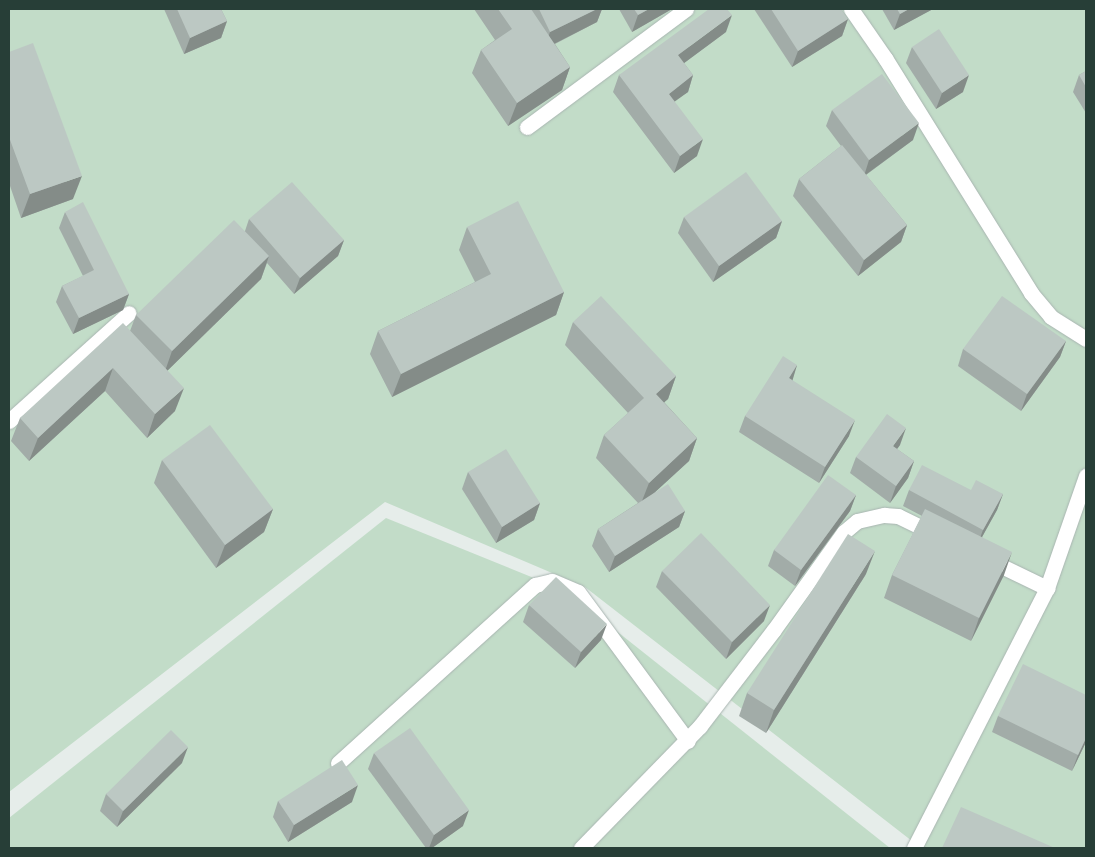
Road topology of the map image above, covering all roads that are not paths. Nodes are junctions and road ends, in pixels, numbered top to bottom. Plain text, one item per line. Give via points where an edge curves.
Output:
1 (686, 9) edge
2 (851, 9) edge
3 (527, 127) dead end
4 (128, 313) edge
5 (1086, 339) edge
6 (9, 421) edge
7 (1086, 476) edge
8 (950, 541) edge
9 (977, 554) edge
10 (1047, 588) junction
11 (1008, 662) junction
12 (1026, 671) edge
13 (688, 741) junction
14 (338, 763) edge
15 (581, 848) edge
16 (914, 848) edge

1 - 3 street
2 - 5 street via 886,58 1032,293 1052,317
4 - 6 street
7 - 10 street
8 - 13 street via 898,516 870,515 857,521 844,532
9 - 10 street
10 - 11 street
11 - 12 street
11 - 16 street
13 - 14 street via 578,592 562,583 543,582 535,585
13 - 15 street

